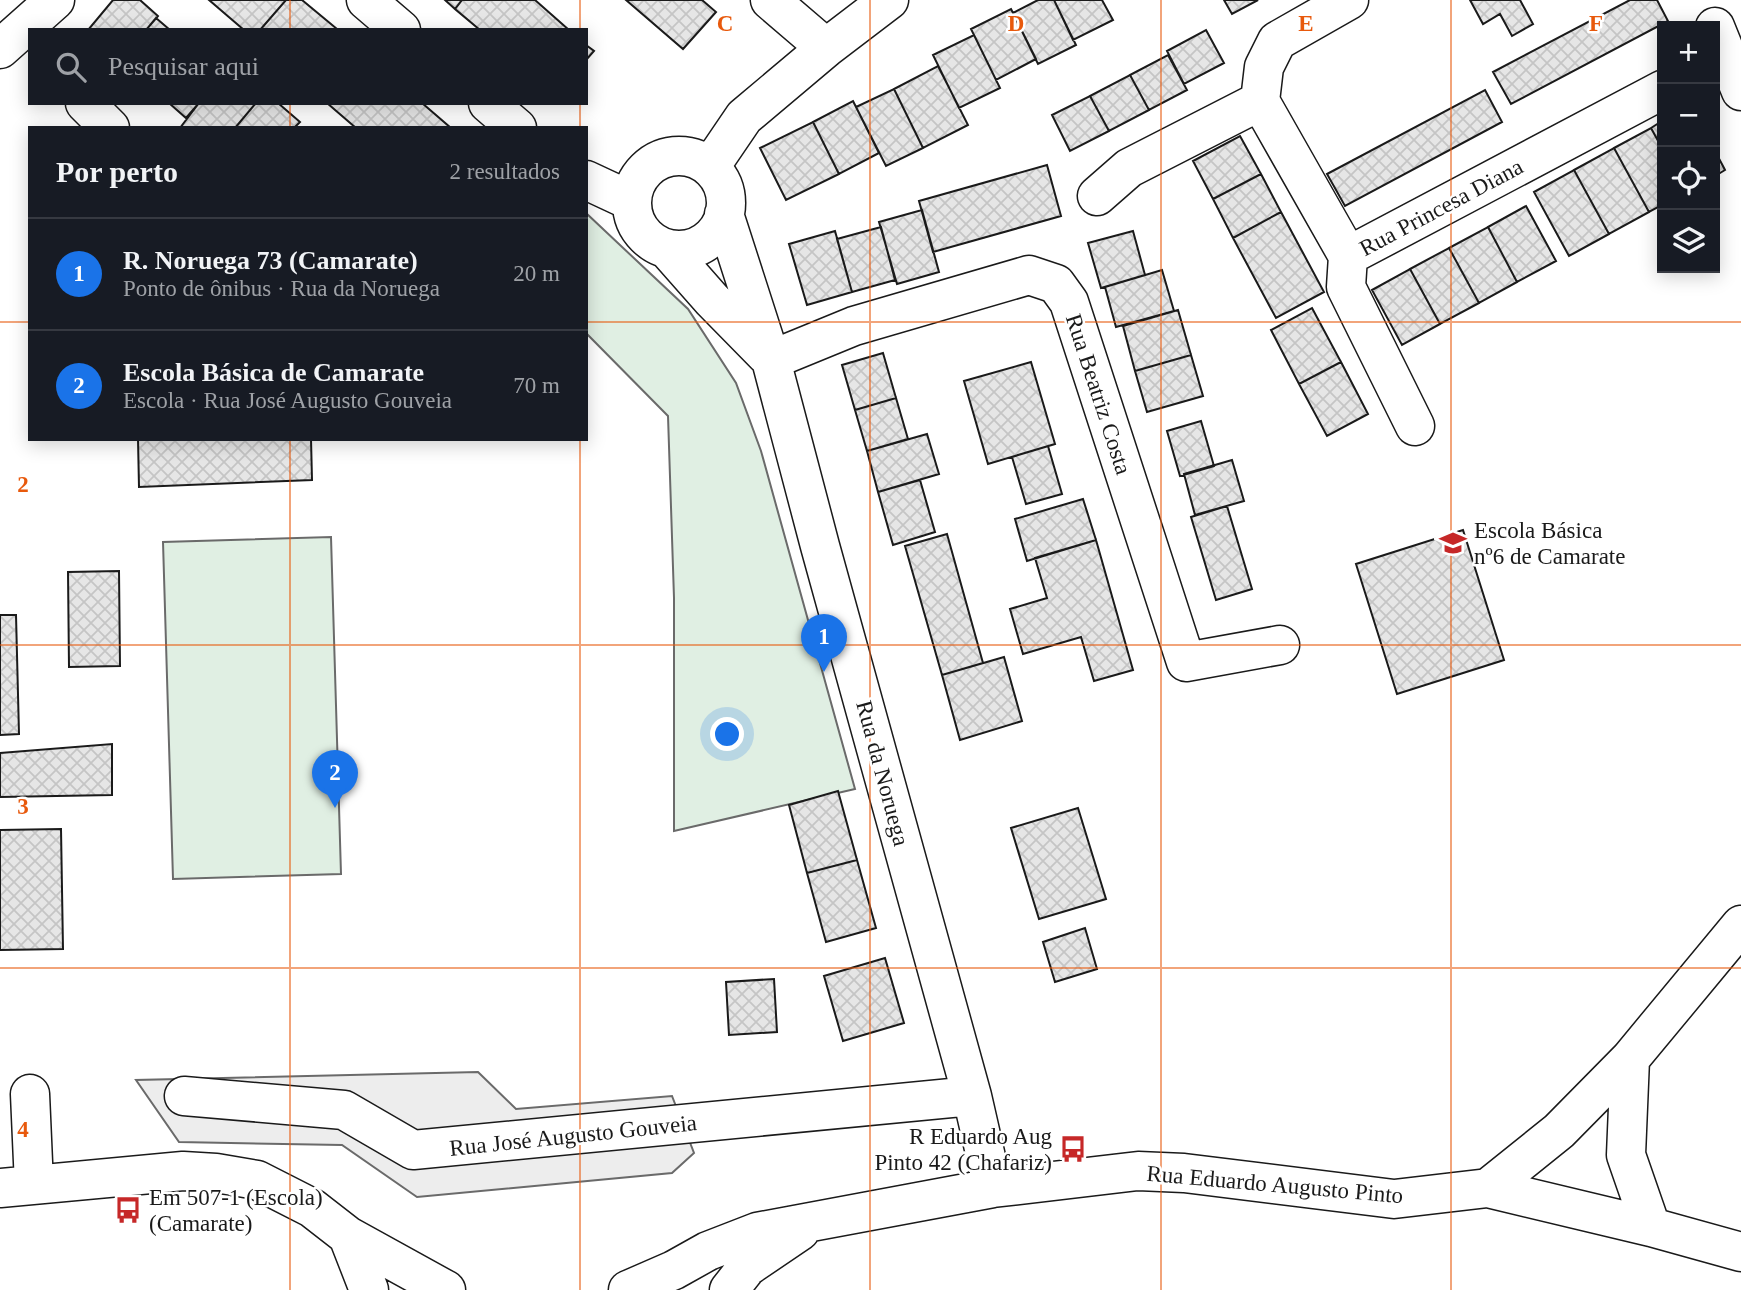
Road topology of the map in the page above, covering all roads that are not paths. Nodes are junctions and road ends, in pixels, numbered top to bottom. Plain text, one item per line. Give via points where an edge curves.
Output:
1 (55, 0) edge
2 (366, 0) edge
3 (770, 0) edge
4 (890, 0) edge
5 (1349, 0) edge
6 (1704, 0) edge
7 (1711, 21) edge
8 (30, 28) edge
9 (399, 28) edge
10 (28, 30) edge
11 (15, 45) edge
12 (1720, 47) edge
13 (826, 48) junction
14 (1741, 91) edge
15 (1657, 93) edge
16 (1260, 101) junction
17 (87, 105) edge
18 (490, 105) edge
19 (108, 126) edge
20 (515, 126) edge
21 (710, 167) junction
22 (588, 181) edge
23 (1097, 196) dead end
24 (631, 201) junction
25 (724, 214) junction
26 (667, 249) junction
27 (1348, 256) junction
28 (771, 360) junction
29 (1415, 426) dead end
30 (1280, 645) dead end
31 (1741, 925) edge
32 (1630, 1059) junction
33 (30, 1094) dead end
34 (184, 1096) dead end
35 (972, 1096) junction
36 (17, 1186) edge
37 (993, 1188) junction
38 (1488, 1188) junction
39 (813, 1222) junction
40 (1651, 1227) junction
41 (348, 1236) junction
42 (1741, 1252) edge
43 (369, 1290) edge
44 (446, 1290) edge
45 (628, 1290) edge
46 (729, 1290) edge

1 - 8 street
2 - 9 street
3 - 13 street
4 - 13 street
5 - 16 street via 1277,41 1264,67
6 - 7 street
10 - 11 street
12 - 14 street
13 - 21 street via 744,117
15 - 27 street, Rua Princesa Diana
16 - 23 street via 1129,168
16 - 27 street
17 - 19 street
18 - 20 street
21 - 24 street via 677,155 660,159 645,169
21 - 25 street via 726,197
22 - 24 street
24 - 26 street via 640,232
25 - 26 street via 717,231 703,243 686,250
25 - 28 street, Rua da Noruega
26 - 28 street, Rua da Noruega
27 - 29 street, Rua Princesa Diana via 1346,288
28 - 30 street, Rua Beatriz Costa via 854,326 1029,275 1056,284 1069,302 1186,662
28 - 35 street, Rua da Noruega
31 - 32 street
32 - 38 street via 1559,1131
32 - 40 street via 1626,1155
33 - 36 street
34 - 35 street, Rua José Augusto Gouveia via 344,1110 414,1150
35 - 37 street, Rua da Noruega
36 - 41 street via 183,1171 216,1173 257,1180 312,1208
37 - 38 street, Rua Eduardo Augusto Pinto via 1138,1171 1394,1199
37 - 39 street, Rua Eduardo Augusto Pinto
38 - 40 street
39 - 45 street, Rua Eduardo Augusto Pinto via 757,1231
39 - 46 street, Rua Eduardo Augusto Pinto via 747,1267
40 - 42 street
41 - 43 street
41 - 44 street

